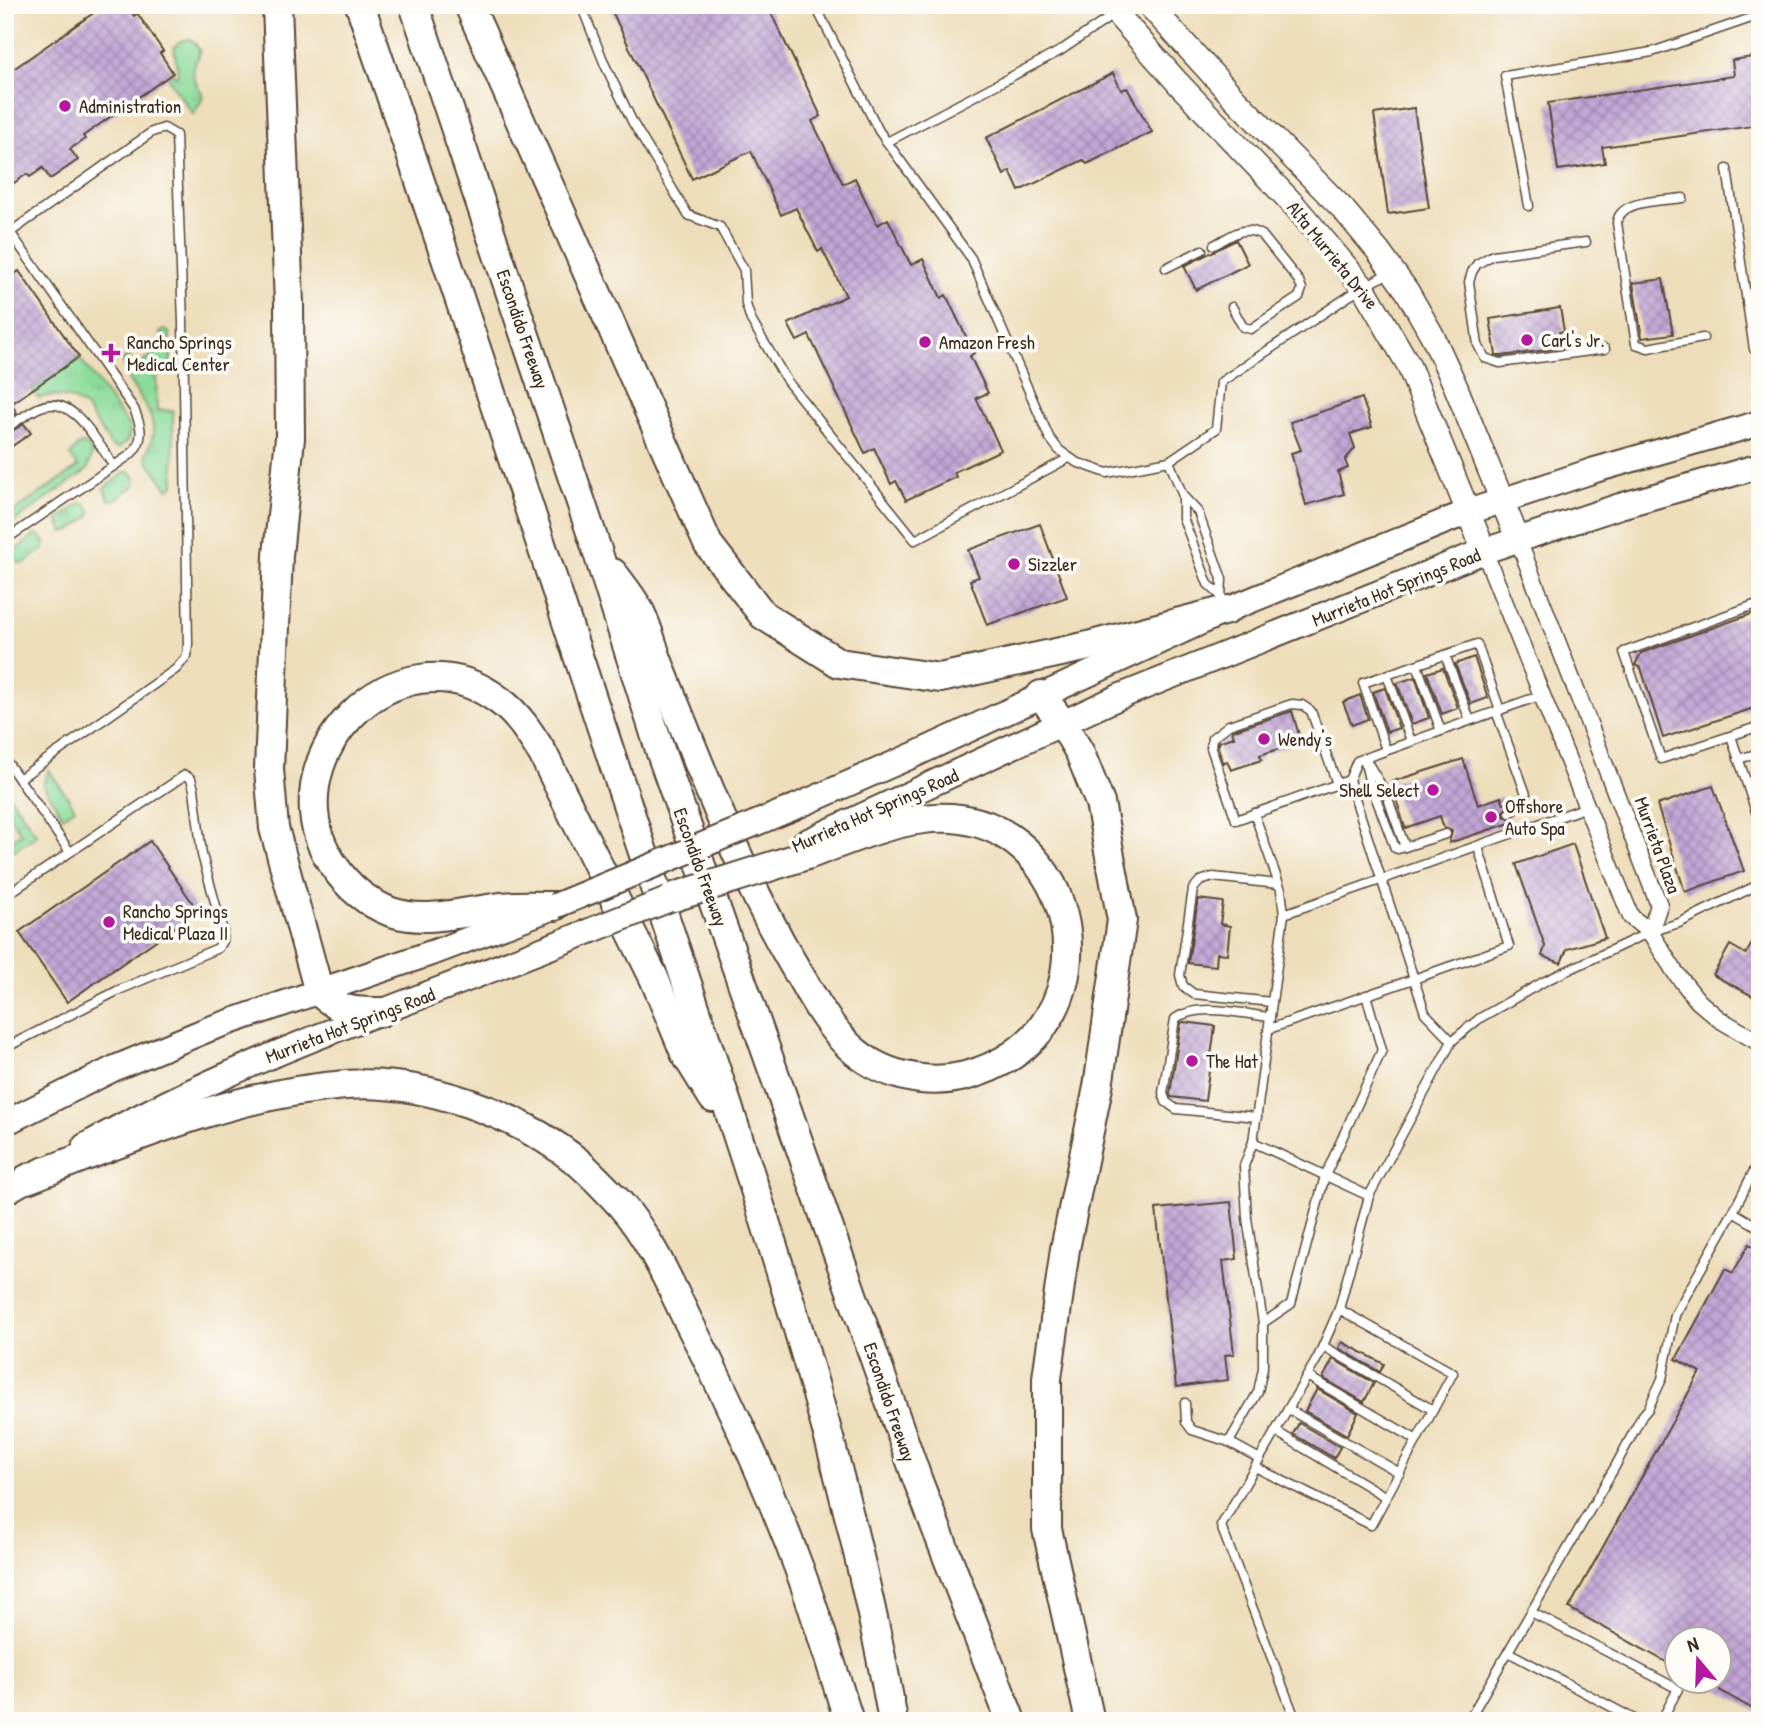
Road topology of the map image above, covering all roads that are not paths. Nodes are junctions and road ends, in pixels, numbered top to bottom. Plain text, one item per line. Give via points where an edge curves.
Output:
1 (277, 5) edge
2 (360, 5) edge
3 (414, 5) edge
4 (469, 5) edge
5 (582, 5) edge
6 (815, 5) edge
7 (1149, 5) edge
8 (1118, 8) edge
9 (1760, 15) edge
10 (887, 142) junction
11 (1727, 169) dead end
12 (1683, 198) dead end
13 (1529, 206) dead end
14 (8, 234) edge
15 (1587, 242) dead end
16 (1214, 245) dead end
17 (1202, 250) dead end
18 (1166, 268) dead end
19 (1393, 270) junction
20 (1363, 287) junction
21 (1232, 307) dead end
22 (1703, 338) dead end
23 (1605, 349) dead end
24 (1754, 349) dead end
25 (1760, 423) edge
26 (5, 429) edge
27 (1069, 458) junction
28 (1169, 461) junction
29 (114, 466) junction
30 (1759, 467) edge
31 (1183, 496) junction
32 (1502, 499) junction
33 (1468, 512) junction
34 (5, 540) edge
35 (1518, 540) junction
36 (597, 550) junction
37 (1484, 551) junction
38 (1224, 603) junction
39 (1760, 603) edge
40 (1445, 655) junction
41 (1417, 664) junction
42 (1387, 675) junction
43 (1041, 695) junction
44 (1542, 695) junction
45 (1498, 710) junction
46 (1470, 720) junction
47 (1063, 724) junction
48 (1760, 726) edge
49 (1441, 731) junction
50 (1731, 736) junction
51 (1411, 741) junction
52 (1386, 750) junction
53 (1760, 753) edge
54 (1364, 758) junction
55 (5, 759) edge
56 (1738, 759) junction
57 (19, 779) junction
58 (1349, 780) junction
59 (1337, 784) junction
60 (1587, 807) junction
61 (1254, 813) junction
62 (1510, 813) dead end
63 (1760, 824) edge
64 (1446, 834) dead end
65 (1478, 848) junction
66 (805, 849) junction
67 (70, 852) junction
68 (1383, 880) junction
69 (1278, 884) junction
70 (1760, 884) edge
71 (5, 896) edge
72 (674, 897) joint
73 (555, 906) junction
74 (1284, 914) junction
75 (1650, 932) junction
76 (1414, 979) junction
77 (319, 992) junction
78 (1366, 996) junction
79 (1272, 1002) junction
80 (381, 1012) junction
81 (1270, 1017) junction
82 (1269, 1028) junction
83 (1452, 1041) junction
84 (1760, 1043) edge
85 (5, 1048) edge
86 (1257, 1117) junction
87 (5, 1124) edge
88 (1253, 1142) junction
89 (740, 1144) junction
90 (1760, 1159) edge
91 (1325, 1176) junction
92 (16, 1185) edge
93 (1369, 1196) junction
94 (1733, 1212) junction
95 (1760, 1228) edge
96 (1339, 1308) junction
97 (1263, 1323) junction
98 (1323, 1346) junction
99 (1307, 1376) junction
100 (1185, 1403) dead end
101 (1288, 1409) junction
102 (1433, 1410) junction
103 (1275, 1432) junction
104 (1417, 1440) junction
105 (1229, 1443) junction
106 (1260, 1459) junction
107 (1255, 1467) junction
108 (1400, 1473) junction
109 (1386, 1497) junction
110 (1531, 1612) junction
111 (1508, 1652) junction
112 (849, 1721) edge
113 (893, 1721) edge
114 (1011, 1721) edge
115 (1090, 1721) edge
116 (1296, 1721) edge
117 (1468, 1721) edge
118 (1637, 1721) edge
119 (1661, 1721) edge

1 - 77 highway via 290,438 278,555 269,769 274,828
2 - 89 highway
3 - 36 highway, Escondido Freeway
4 - 38 highway via 708,544 763,615 839,663 940,678 1084,647
5 - 27 lane via 633,123 688,215 720,228 744,270 751,320 788,381 915,540
6 - 10 lane
7 - 19 street, Alta Murrieta Drive via 1343,209
8 - 10 lane via 1060,51
8 - 20 street, Alta Murrieta Drive
9 - 13 lane via 1652,52 1505,76
10 - 27 lane via 971,258 1049,437
11 - 24 lane
12 - 22 lane via 1626,207 1618,216 1619,236 1636,344 1648,348
14 - 29 lane via 140,423 138,447
14 - 57 lane via 152,132 164,128 176,135 187,656 176,669
15 - 23 lane via 1493,255 1477,264 1469,282 1478,345 1485,358 1500,363
16 - 21 lane via 1246,229 1254,230 1300,281 1299,297 1251,329 1243,327
17 - 18 lane
19 - 20 lane
19 - 32 street, Alta Murrieta Drive via 1432,335
20 - 28 lane via 1222,382 1216,429
20 - 33 street, Alta Murrieta Drive via 1408,364
25 - 32 main road, Murrieta Hot Springs Road
26 - 29 lane via 40,406 66,407 76,413
27 - 28 lane via 1107,473
28 - 31 lane
29 - 34 lane
30 - 35 main road, Murrieta Hot Springs Road
31 - 38 lane via 1198,512 1222,579
31 - 38 lane via 1183,518 1208,584
32 - 33 main road, Murrieta Hot Springs Road
32 - 35 street, Alta Murrieta Drive
33 - 37 street, Alta Murrieta Drive
33 - 38 main road, Murrieta Hot Springs Road
35 - 37 main road, Murrieta Hot Springs Road
35 - 75 street, Murrieta Plaza via 1660,905
36 - 66 highway via 639,610 713,799 782,944 826,1018 850,1047 889,1071 934,1081 956,1078 978,1073 1020,1051 1049,1017 1066,968 1065,922 1042,870 1005,834 971,820 931,817
36 - 114 highway, Escondido Freeway via 661,753 914,1468
37 - 44 street
37 - 47 main road, Murrieta Hot Springs Road via 1121,696
38 - 43 main road, Murrieta Hot Springs Road
39 - 50 lane via 1624,652 1661,759
40 - 41 lane
40 - 45 lane via 1477,644
40 - 46 lane
41 - 42 lane
41 - 49 lane
42 - 51 lane
42 - 52 lane via 1363,683
43 - 47 highway
43 - 73 main road, Murrieta Hot Springs Road, bridge via 795,807
44 - 45 lane
44 - 60 street
45 - 46 lane
45 - 62 lane via 1526,794 1524,803
46 - 49 lane
47 - 66 main road, Murrieta Hot Springs Road
47 - 115 highway via 1100,803 1122,920 1047,1378 1047,1529
48 - 50 lane
49 - 51 lane
50 - 56 lane
51 - 52 lane
52 - 54 lane
53 - 56 lane
54 - 58 lane via 1357,761
54 - 64 lane via 1386,793 1405,847
55 - 57 lane
56 - 63 lane
57 - 67 lane
58 - 59 lane
58 - 68 lane
59 - 61 lane
59 - 61 lane via 1311,711 1302,705 1292,704 1229,725 1212,738 1211,748 1236,820
60 - 65 lane
60 - 75 street via 1631,917
61 - 69 lane
65 - 68 lane
65 - 76 lane via 1509,946
66 - 72 highway, bridge
67 - 71 lane
67 - 85 lane via 185,775 194,789 202,855 222,942 218,948 119,990
68 - 74 lane
68 - 76 lane
69 - 74 lane
69 - 79 lane via 1213,877 1200,881 1193,889 1180,975 1183,986 1194,994
70 - 75 lane
72 - 80 main road, Murrieta Hot Springs Road, bridge
73 - 77 main road, Murrieta Hot Springs Road
73 - 89 highway via 428,917 393,912 354,889 328,857 315,818 314,793 323,755 347,718 392,687 430,678 470,685 511,710 550,766 654,978 685,1053
74 - 79 lane
75 - 83 lane via 1545,981 1480,1018
75 - 84 street via 1698,1001
76 - 78 lane
76 - 83 lane via 1425,1013
77 - 80 highway via 333,1005 351,1012
77 - 87 main road, Murrieta Hot Springs Road via 209,1029 115,1068
78 - 82 lane
78 - 91 lane via 1382,1050
79 - 81 lane
80 - 92 main road, Murrieta Hot Springs Road via 190,1091
81 - 82 lane
81 - 86 lane via 1196,1009 1184,1012 1175,1019 1163,1093 1175,1109
82 - 86 lane
83 - 93 lane
86 - 88 lane
88 - 91 lane
88 - 97 lane via 1244,1166
89 - 113 highway via 819,1401 880,1648
90 - 94 lane
91 - 93 lane
91 - 97 lane via 1292,1304
92 - 112 highway via 150,1131 223,1108 289,1091 349,1084 415,1088 473,1104 555,1146 580,1164 623,1208 655,1255 734,1412 800,1570
93 - 96 lane
94 - 95 lane
94 - 110 lane via 1675,1315 1662,1379 1648,1409
96 - 98 lane
96 - 102 lane via 1453,1373
97 - 105 lane via 1258,1392
98 - 99 lane
98 - 102 lane
99 - 101 lane
99 - 104 lane
100 - 105 lane via 1186,1422 1192,1430
101 - 103 lane
101 - 108 lane
102 - 104 lane
103 - 106 lane
103 - 109 lane
104 - 108 lane
105 - 106 lane
106 - 107 lane
107 - 109 lane via 1371,1525
107 - 116 lane via 1221,1526
108 - 109 lane
110 - 111 lane
110 - 119 lane via 1678,1689
111 - 117 lane
111 - 118 lane

